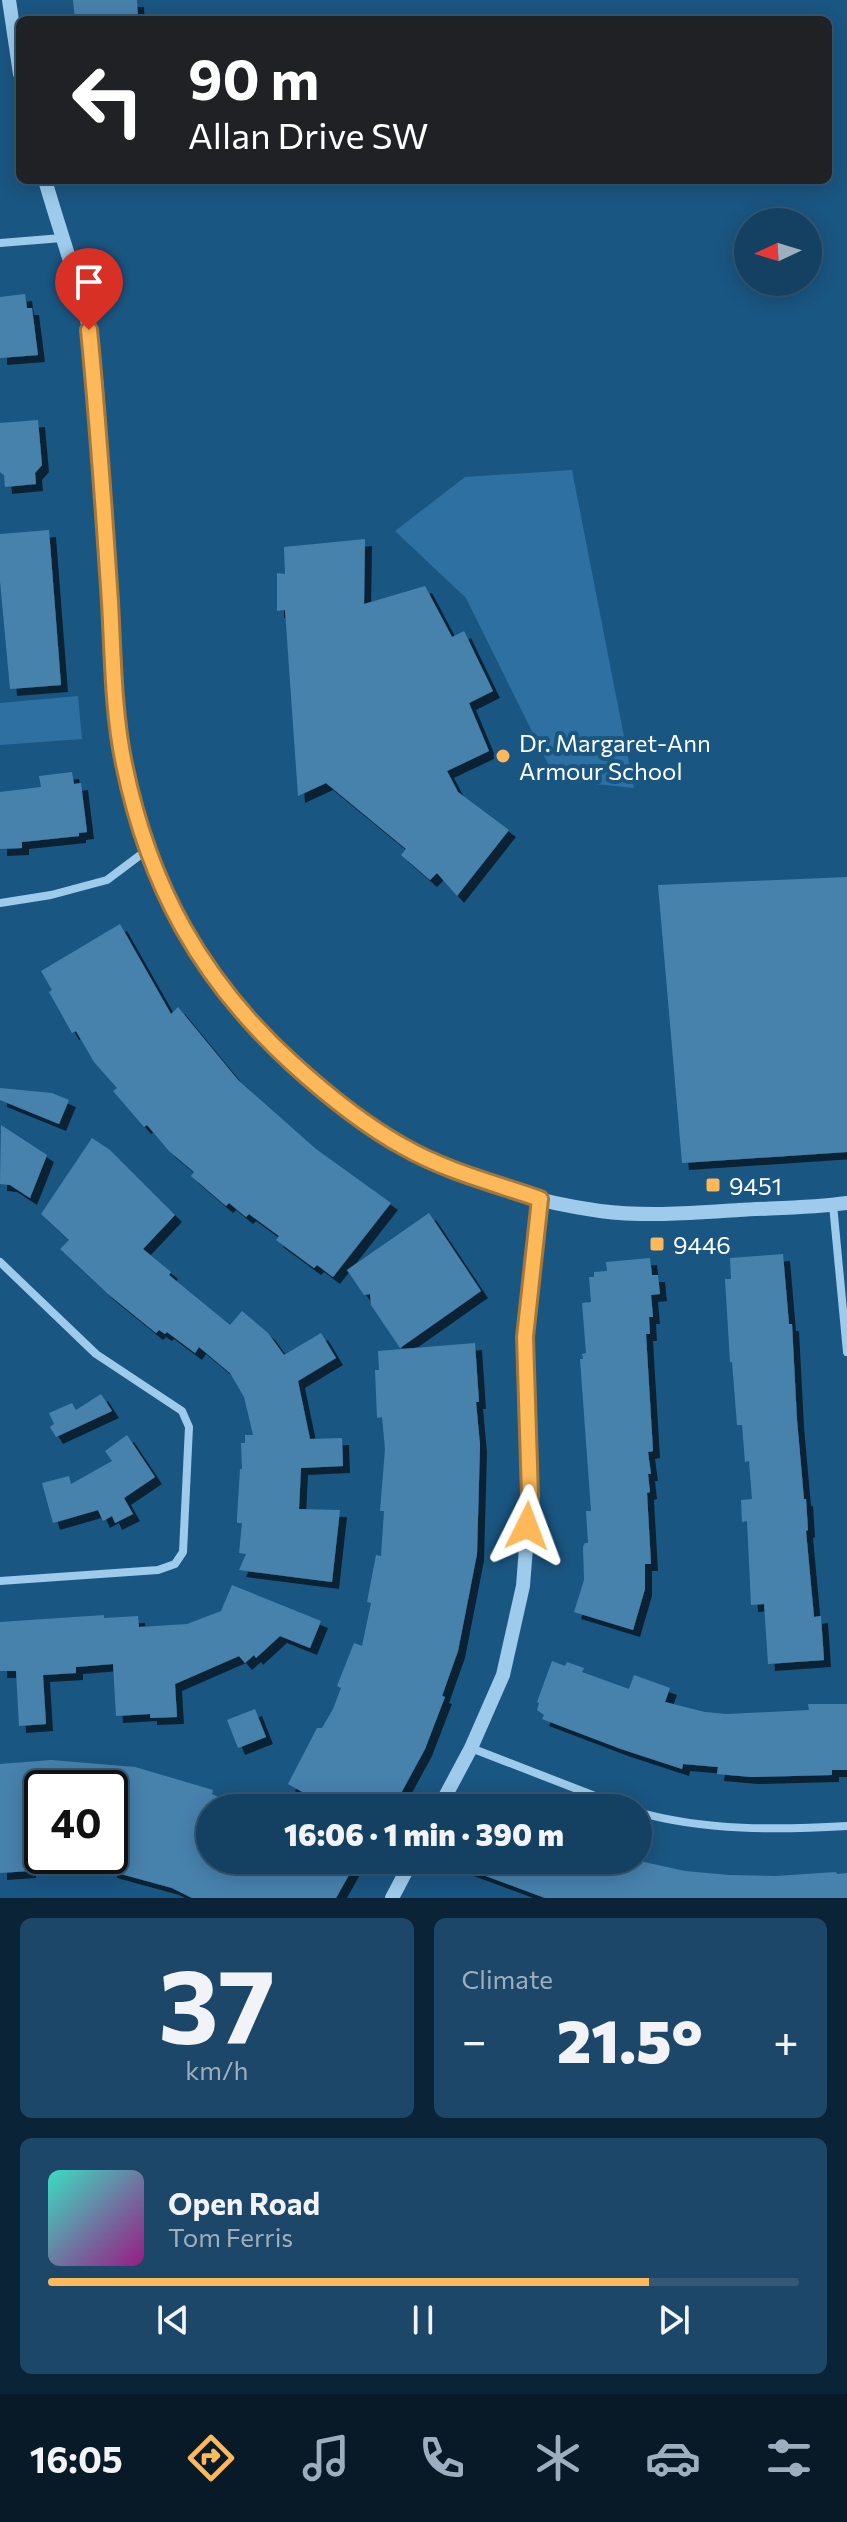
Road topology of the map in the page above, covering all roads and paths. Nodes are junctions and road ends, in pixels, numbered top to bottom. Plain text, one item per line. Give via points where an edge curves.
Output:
1 (9, 0) edge
2 (16, 47) edge
3 (46, 184) edge
4 (62, 238) junction
5 (0, 243) edge
6 (147, 850) junction
7 (0, 903) edge
8 (540, 1199) junction
9 (840, 1204) edge
10 (0, 1262) edge
11 (847, 1352) edge
12 (0, 1581) edge
13 (471, 1748) junction
14 (446, 1794) edge
15 (590, 1794) edge
16 (652, 1816) edge
17 (847, 1826) edge
18 (405, 1874) edge
19 (392, 1898) edge

1 - 2 street
3 - 4 street
4 - 5 street
4 - 6 street via 89,330 117,710 123,761
6 - 7 street via 107,880
6 - 8 street via 182,930 220,987 257,1032 324,1094 403,1147 444,1167
8 - 9 street via 647,1215
8 - 13 street via 525,1337 530,1496 523,1586 503,1675
9 - 11 street
10 - 12 street via 96,1354 182,1411 189,1427 183,1552 175,1564 158,1570
13 - 14 street
13 - 15 street
16 - 17 street via 709,1826
18 - 19 street

